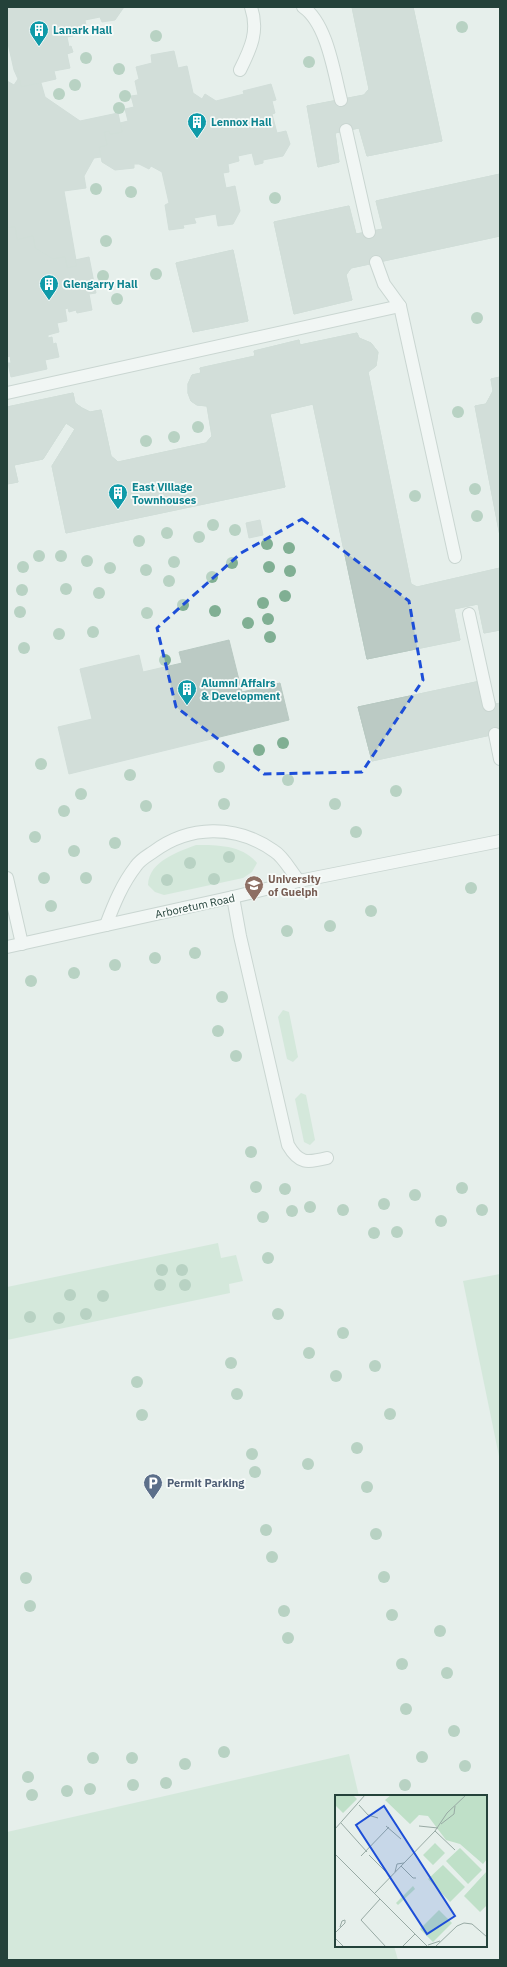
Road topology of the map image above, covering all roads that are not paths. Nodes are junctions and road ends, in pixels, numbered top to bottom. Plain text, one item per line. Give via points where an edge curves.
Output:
1 (251, 7) edge
2 (303, 7) edge
3 (240, 70) dead end
4 (341, 100) dead end
5 (346, 130) dead end
6 (369, 232) dead end
7 (376, 262) dead end
8 (400, 306) junction
9 (7, 393) edge
10 (455, 557) dead end
11 (468, 614) dead end
12 (489, 705) dead end
13 (495, 734) dead end
14 (500, 759) edge
15 (500, 841) edge
16 (7, 878) edge
17 (299, 881) junction
18 (233, 897) junction
19 (106, 925) junction
20 (22, 944) junction
21 (7, 947) edge
22 (327, 1158) dead end

1 - 3 street via 255,33
2 - 4 street via 319,27 328,47
5 - 6 street
7 - 8 street via 384,284
8 - 9 street
8 - 10 street
11 - 12 street
13 - 14 street
15 - 17 street, Arboretum Road
16 - 20 street
17 - 18 street, Arboretum Road
17 - 19 street via 275,851 248,836 217,831 194,832 165,843 137,864 122,886
18 - 19 street, Arboretum Road
18 - 22 street via 288,1145 294,1155 303,1161 312,1162
19 - 20 street, Arboretum Road
20 - 21 street, Arboretum Road

